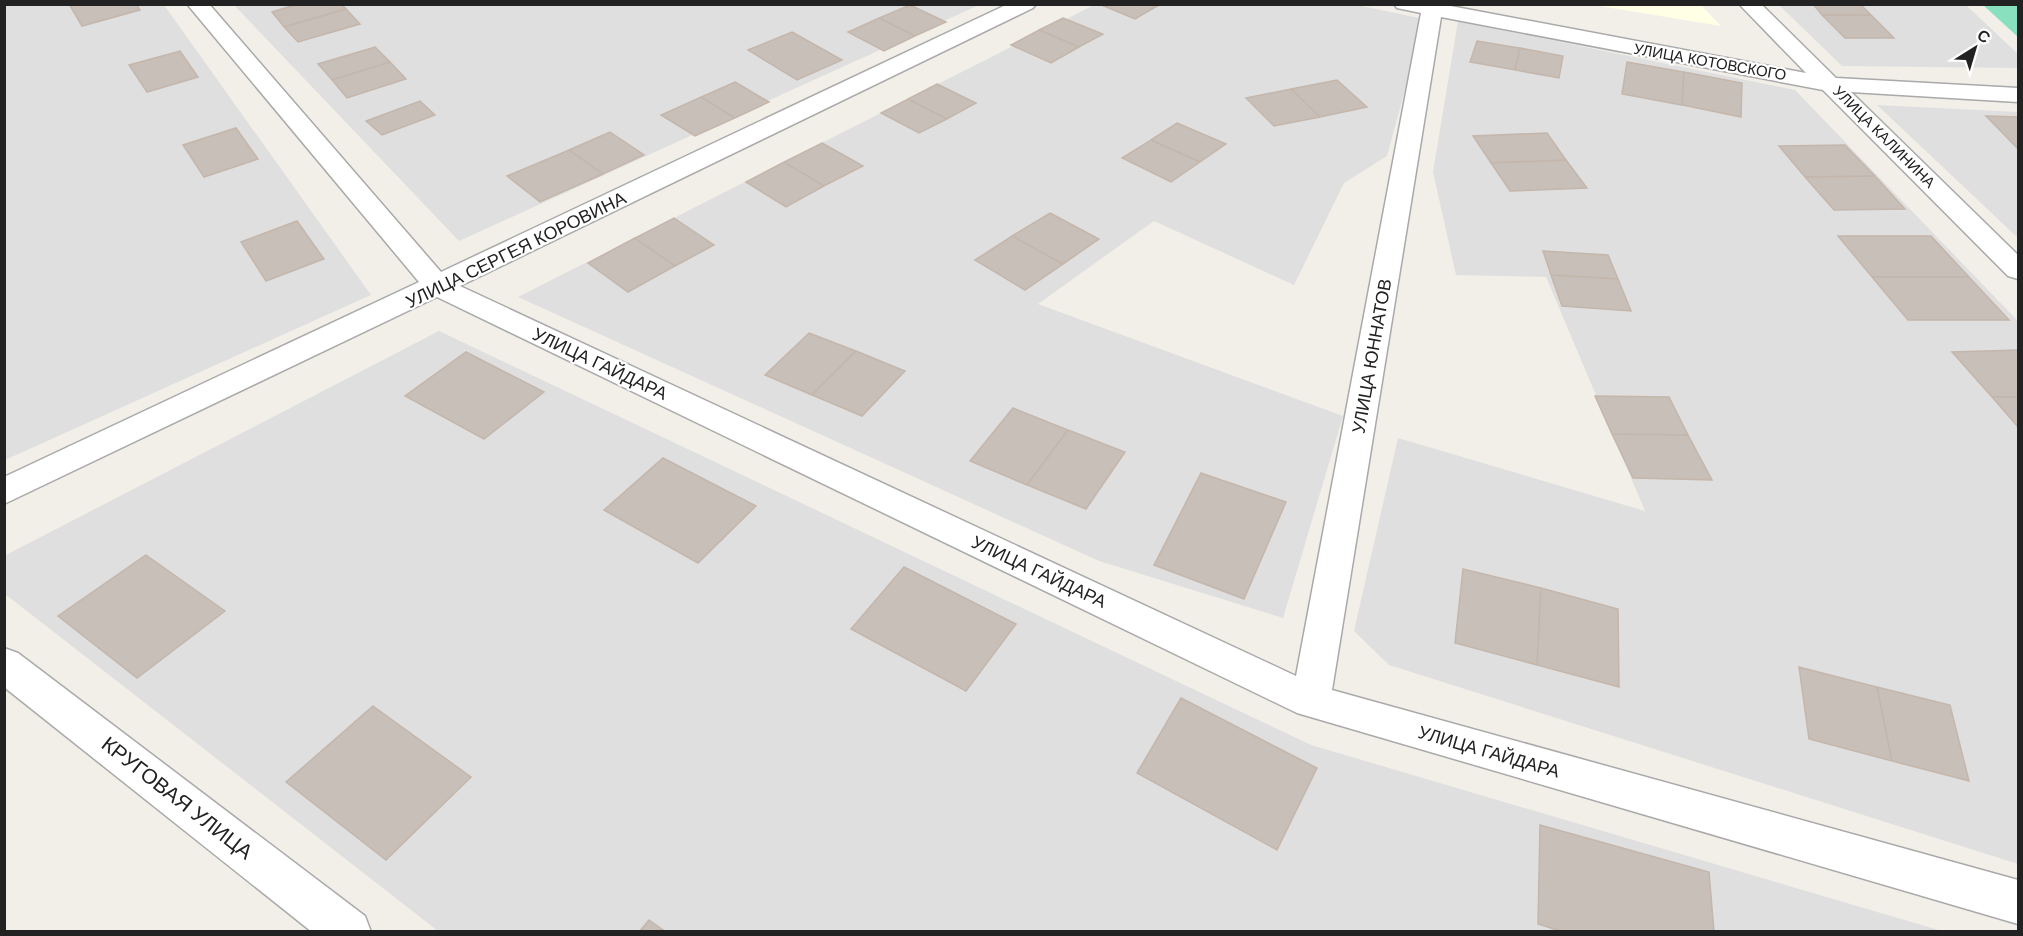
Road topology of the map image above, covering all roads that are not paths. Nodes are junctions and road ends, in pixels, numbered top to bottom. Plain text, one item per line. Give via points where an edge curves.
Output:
1 (197, 4) edge
2 (1026, 4) edge
3 (1749, 4) edge
4 (1418, 8) edge
5 (1829, 84) junction
6 (2019, 94) edge
7 (2019, 270) edge
8 (439, 287) junction
9 (4, 492) edge
10 (4, 664) edge
11 (1311, 701) junction
12 (2019, 902) edge
13 (349, 932) edge

1 - 8 street, УЛИЦА ГАЙДАРА
2 - 8 street, УЛИЦА СЕРГЕЯ КОРОВИНА
3 - 5 street, УЛИЦА КАЛИНИНА
4 - 5 street, УЛИЦА КОТОВСКОГО
4 - 11 street, УЛИЦА ЮННАТОВ
5 - 6 street, УЛИЦА КОТОВСКОГО
5 - 7 street, УЛИЦА КАЛИНИНА
8 - 9 street, УЛИЦА СЕРГЕЯ КОРОВИНА
8 - 11 street, УЛИЦА ГАЙДАРА
10 - 13 street, КРУГОВАЯ УЛИЦА
11 - 12 street, УЛИЦА ГАЙДАРА

